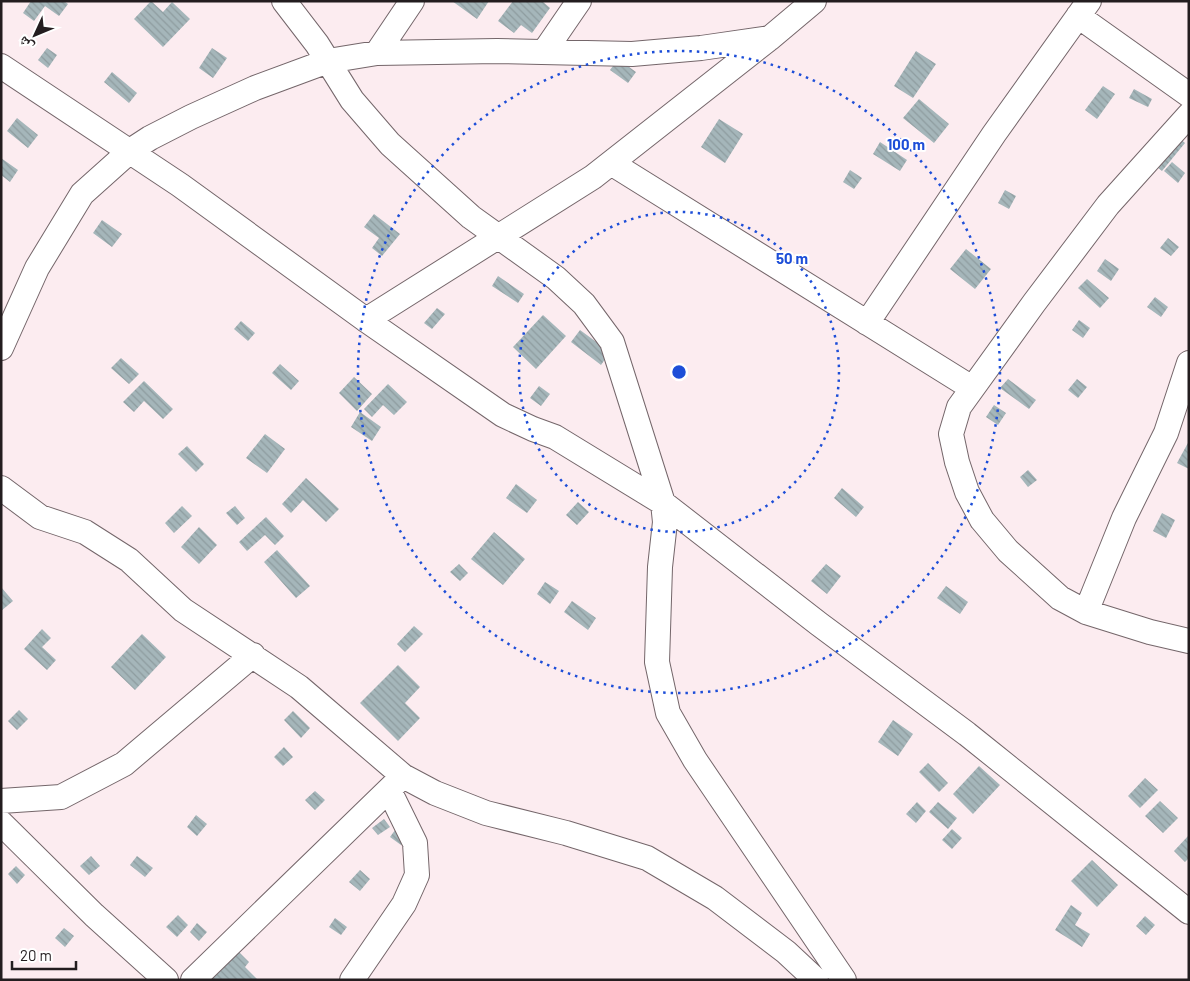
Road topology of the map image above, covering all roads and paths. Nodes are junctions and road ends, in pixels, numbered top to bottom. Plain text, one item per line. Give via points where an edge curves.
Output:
1 (284, 1) edge
2 (412, 1) edge
3 (579, 1) edge
4 (814, 1) edge
5 (1084, 9) edge
6 (770, 38) junction
7 (544, 52) junction
8 (377, 53) junction
9 (328, 61) junction
10 (1, 66) edge
11 (1189, 95) edge
12 (1189, 115) edge
13 (130, 152) junction
14 (611, 163) junction
15 (498, 238) junction
16 (366, 320) junction
17 (867, 324) junction
18 (1, 348) edge
19 (1189, 363) edge
20 (972, 388) junction
21 (1, 488) edge
22 (663, 503) junction
23 (1086, 612) junction
24 (1189, 641) edge
25 (253, 655) junction
26 (396, 783) junction
27 (1, 802) edge
28 (1, 823) edge
29 (1189, 912) edge
30 (166, 980) edge
31 (193, 980) edge
32 (352, 980) edge
33 (816, 980) edge
34 (844, 980) edge

1 - 9 street
2 - 8 street
3 - 7 street
4 - 6 street
5 - 11 street
5 - 17 street via 994,134
6 - 7 street via 632,54
6 - 14 street
7 - 8 street
8 - 9 street
9 - 13 street via 191,116
9 - 15 street via 352,100 390,144
10 - 13 street
12 - 20 street via 1108,205
13 - 16 street
13 - 18 street via 82,194 37,268
14 - 15 street
14 - 17 street
15 - 16 street
15 - 22 street via 556,278 584,304 612,342
16 - 22 street via 503,415 555,437
17 - 20 street
19 - 23 street via 1166,433 1124,518
20 - 23 street via 960,406 951,434 967,492 982,520 1008,552 1060,598
21 - 25 street via 40,517 85,532 129,560 183,610
22 - 29 street via 967,734
22 - 34 street via 665,522 657,662 668,713 695,760
23 - 24 street
25 - 26 street via 299,687
25 - 27 street via 124,764 62,797
26 - 31 street
26 - 32 street via 415,843 417,875 404,904
26 - 33 street via 435,793 486,814 566,833 647,858 715,898 786,952
28 - 30 street via 94,915

